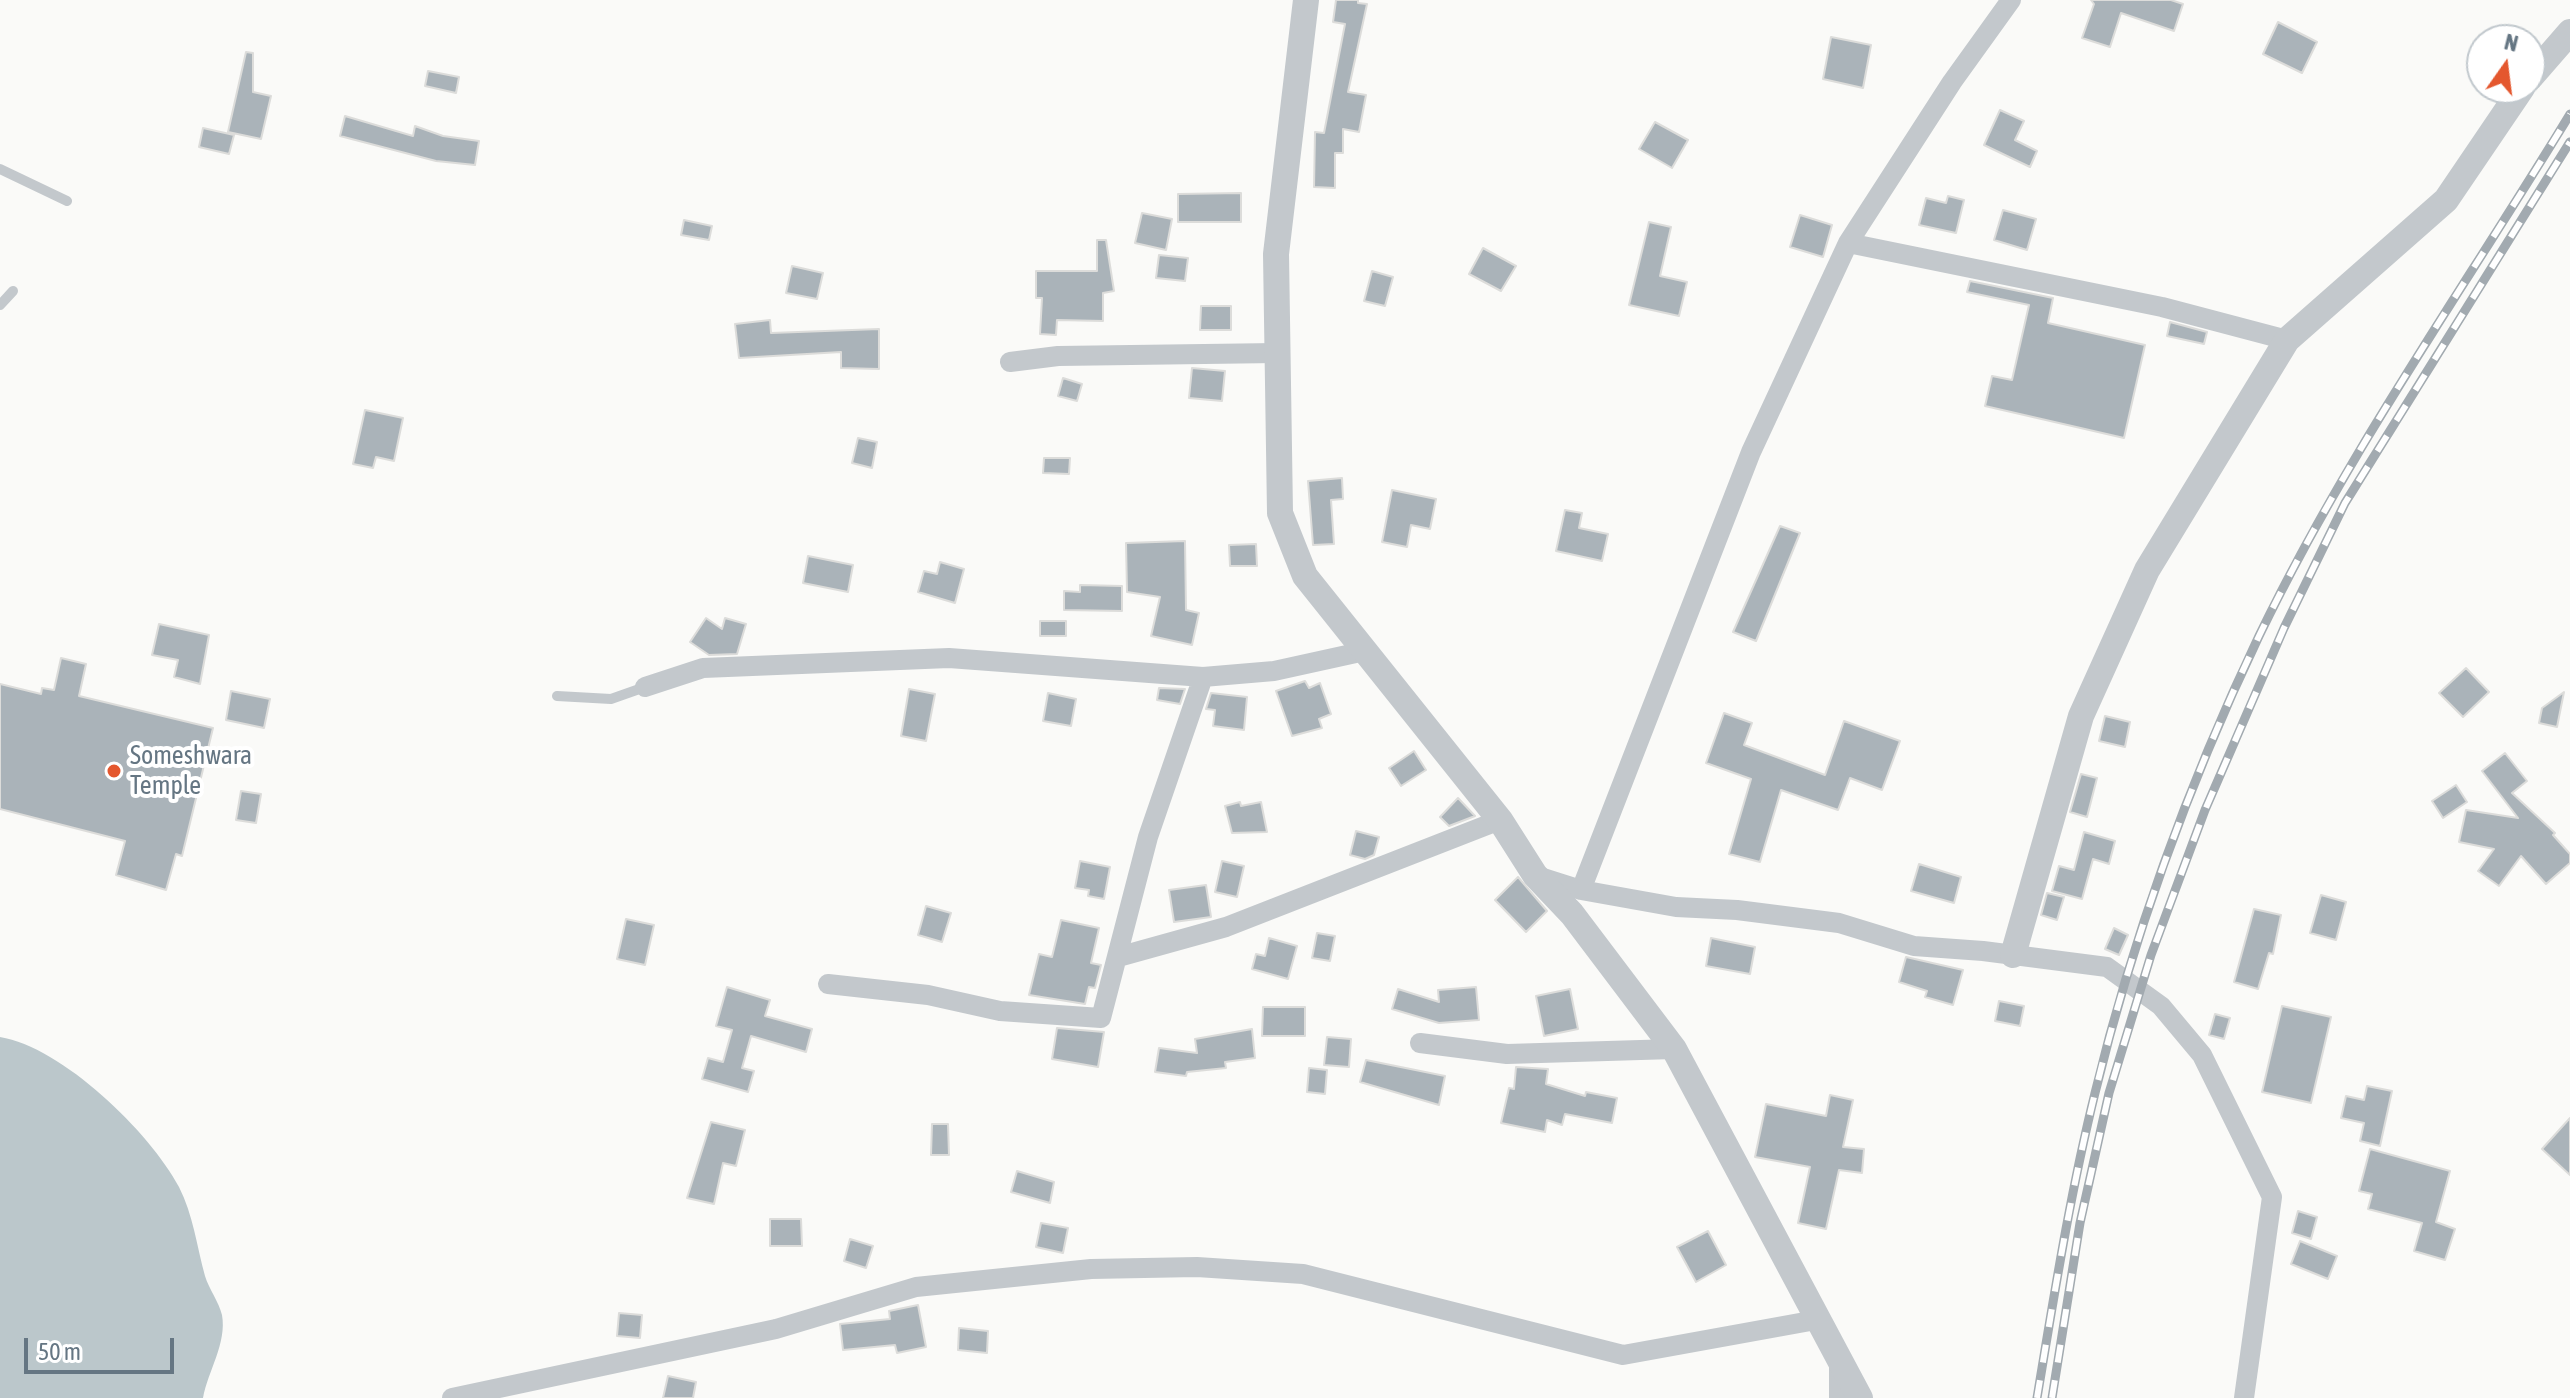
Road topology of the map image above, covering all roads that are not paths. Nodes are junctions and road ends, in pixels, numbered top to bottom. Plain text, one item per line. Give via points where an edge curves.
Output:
1 (1306, 0) edge
2 (2011, 0) edge
3 (2570, 32) edge
4 (2546, 60) edge
5 (2511, 104) edge
6 (0, 169) edge
7 (67, 201) dead end
8 (1848, 243) junction
9 (13, 291) dead end
10 (0, 305) edge
11 (2287, 340) junction
12 (1277, 353) junction
13 (1010, 362) dead end
14 (1365, 651) junction
15 (1203, 677) junction
16 (645, 687) joint
17 (557, 696) dead end
18 (1500, 820) junction
19 (1535, 875) junction
20 (1581, 890) junction
21 (2013, 955) junction
22 (1118, 957) junction
23 (828, 984) dead end
24 (1420, 1043) dead end
25 (1674, 1049) junction
26 (1816, 1320) junction
27 (1839, 1358) junction
28 (452, 1398) edge
29 (1839, 1398) edge
30 (1860, 1398) edge
31 (2244, 1398) edge

1 - 12 street via 1276,254
2 - 8 street
3 - 4 street
5 - 11 street via 2446,200
6 - 7 lane
8 - 11 street via 2162,307
8 - 20 street via 1751,452
9 - 10 lane
11 - 21 street via 2147,570 2081,716
12 - 13 street via 1058,356
12 - 14 street via 1280,513 1305,576
14 - 15 street via 1274,671
14 - 18 street
15 - 16 street via 949,658 703,668
15 - 22 street via 1148,837
16 - 17 lane via 611,699
18 - 19 street
18 - 22 street via 1226,927
19 - 20 street
19 - 25 street via 1572,914
20 - 21 street via 1676,907 1839,923 1914,946
21 - 31 street via 2107,967 2161,1006 2202,1055 2237,1121 2272,1197
22 - 23 street via 1101,1018 1000,1011 928,995
24 - 25 street via 1507,1054
25 - 26 street
26 - 27 street
26 - 28 street via 1623,1355 1303,1274 1197,1267 1091,1269 916,1287 776,1329
27 - 29 street
27 - 30 street

